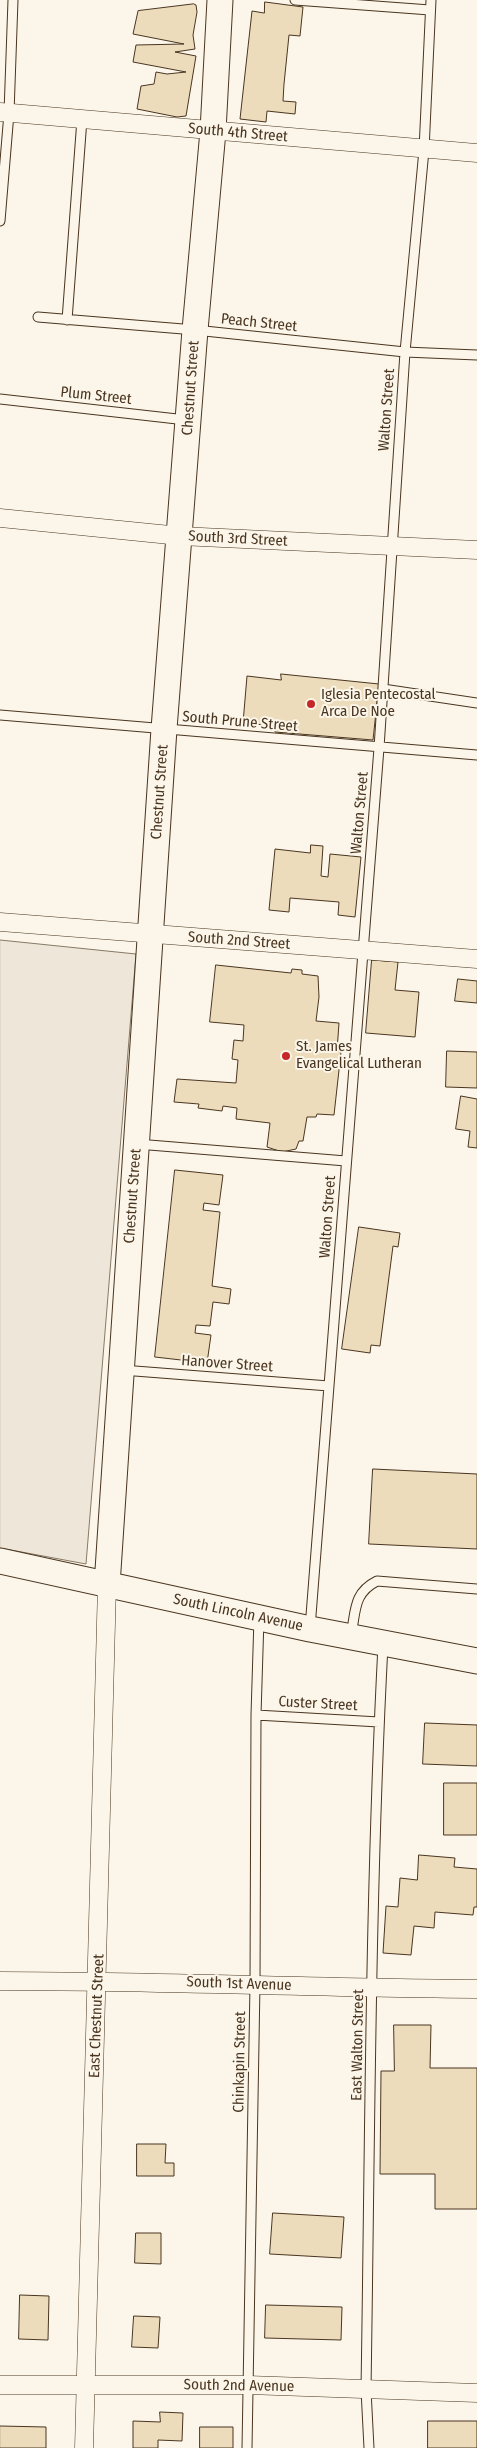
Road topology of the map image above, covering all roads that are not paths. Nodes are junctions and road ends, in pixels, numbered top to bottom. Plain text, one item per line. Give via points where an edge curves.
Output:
1 (13, 0) edge
2 (220, 0) edge
3 (295, 0) edge
4 (431, 0) edge
5 (430, 10) junction
6 (4, 112) edge
7 (82, 119) junction
8 (213, 131) junction
9 (424, 150) junction
10 (477, 153) edge
11 (0, 221) edge
12 (38, 317) dead end
13 (67, 320) junction
14 (195, 330) junction
15 (405, 352) junction
16 (477, 355) edge
17 (0, 399) edge
18 (189, 421) junction
19 (0, 518) edge
20 (180, 536) junction
21 (393, 546) junction
22 (477, 550) edge
23 (383, 689) junction
24 (477, 703) edge
25 (0, 715) edge
26 (164, 729) junction
27 (379, 748) junction
28 (477, 755) edge
29 (0, 922) edge
30 (150, 934) junction
31 (363, 950) junction
32 (477, 959) edge
33 (136, 1144) junction
34 (346, 1160) junction
35 (122, 1370) junction
36 (329, 1386) junction
37 (0, 1561) edge
38 (107, 1585) junction
39 (477, 1589) edge
40 (259, 1617) junction
41 (310, 1629) junction
42 (351, 1636) junction
43 (383, 1642) junction
44 (477, 1661) edge
45 (256, 1715) junction
46 (379, 1722) junction
47 (0, 1981) edge
48 (98, 1981) junction
49 (255, 1984) junction
50 (372, 1989) junction
51 (477, 1989) edge
52 (0, 2385) edge
53 (86, 2385) junction
54 (248, 2385) junction
55 (366, 2390) junction
56 (477, 2393) edge
57 (84, 2448) edge
58 (247, 2448) edge
59 (368, 2448) edge

1 - 6 lane
2 - 8 street, Chestnut Street
3 - 5 lane
4 - 5 lane, Walton Street
5 - 9 lane, Walton Street
6 - 7 street, South 4th Street
6 - 11 lane
7 - 8 street, South 4th Street
7 - 13 lane
8 - 9 street, South 4th Street
8 - 14 street, Chestnut Street
9 - 10 street, South 4th Street
9 - 15 lane, Walton Street
12 - 13 lane, Peach Street
13 - 14 lane, Peach Street
14 - 15 lane, Peach Street
14 - 18 street, Chestnut Street
15 - 16 lane, Peach Street
15 - 21 lane, Walton Street
17 - 18 lane, Plum Street
18 - 20 street, Chestnut Street
19 - 20 street, South 3rd Street
20 - 21 street, South 3rd Street
20 - 26 street, Chestnut Street
21 - 22 street, South 3rd Street
21 - 23 lane, Walton Street
23 - 24 lane
23 - 27 lane, Walton Street
25 - 26 lane, South Prune Street
26 - 27 lane, South Prune Street
26 - 30 street, Chestnut Street
27 - 28 lane, South Prune Street
27 - 31 lane, Walton Street
29 - 30 street, South 2nd Street
30 - 31 street, South 2nd Street
30 - 33 street, Chestnut Street
31 - 32 street, South 2nd Street
31 - 34 lane, Walton Street
33 - 34 lane
33 - 35 street, Chestnut Street
34 - 36 lane, Walton Street
35 - 36 lane, Hanover Street
35 - 38 street, Chestnut Street
36 - 41 lane, Walton Street
37 - 38 street, South Lincoln Avenue
38 - 40 street, South Lincoln Avenue
38 - 48 street, East Chestnut Street
39 - 42 lane via 377,1581 365,1587 358,1597
40 - 41 street, South Lincoln Avenue
40 - 45 lane, Chinkapin Street
41 - 42 street, South Lincoln Avenue
42 - 43 street, South Lincoln Avenue
43 - 44 street, South Lincoln Avenue
43 - 46 lane, East Walton Street
45 - 46 lane, Custer Street
45 - 49 lane, Chinkapin Street
46 - 50 lane, East Walton Street
47 - 48 street, South 1st Avenue
48 - 49 street, South 1st Avenue
48 - 53 street, East Chestnut Street
49 - 50 street, South 1st Avenue
49 - 54 lane, Chinkapin Street
50 - 51 street, South 1st Avenue
50 - 55 lane, East Walton Street
52 - 53 street, South 2nd Avenue
53 - 54 street, South 2nd Avenue
53 - 57 street, East Chestnut Street
54 - 55 street, South 2nd Avenue
54 - 58 lane, Chinkapin Street
55 - 56 street, South 2nd Avenue
55 - 59 lane, East Walton Street

